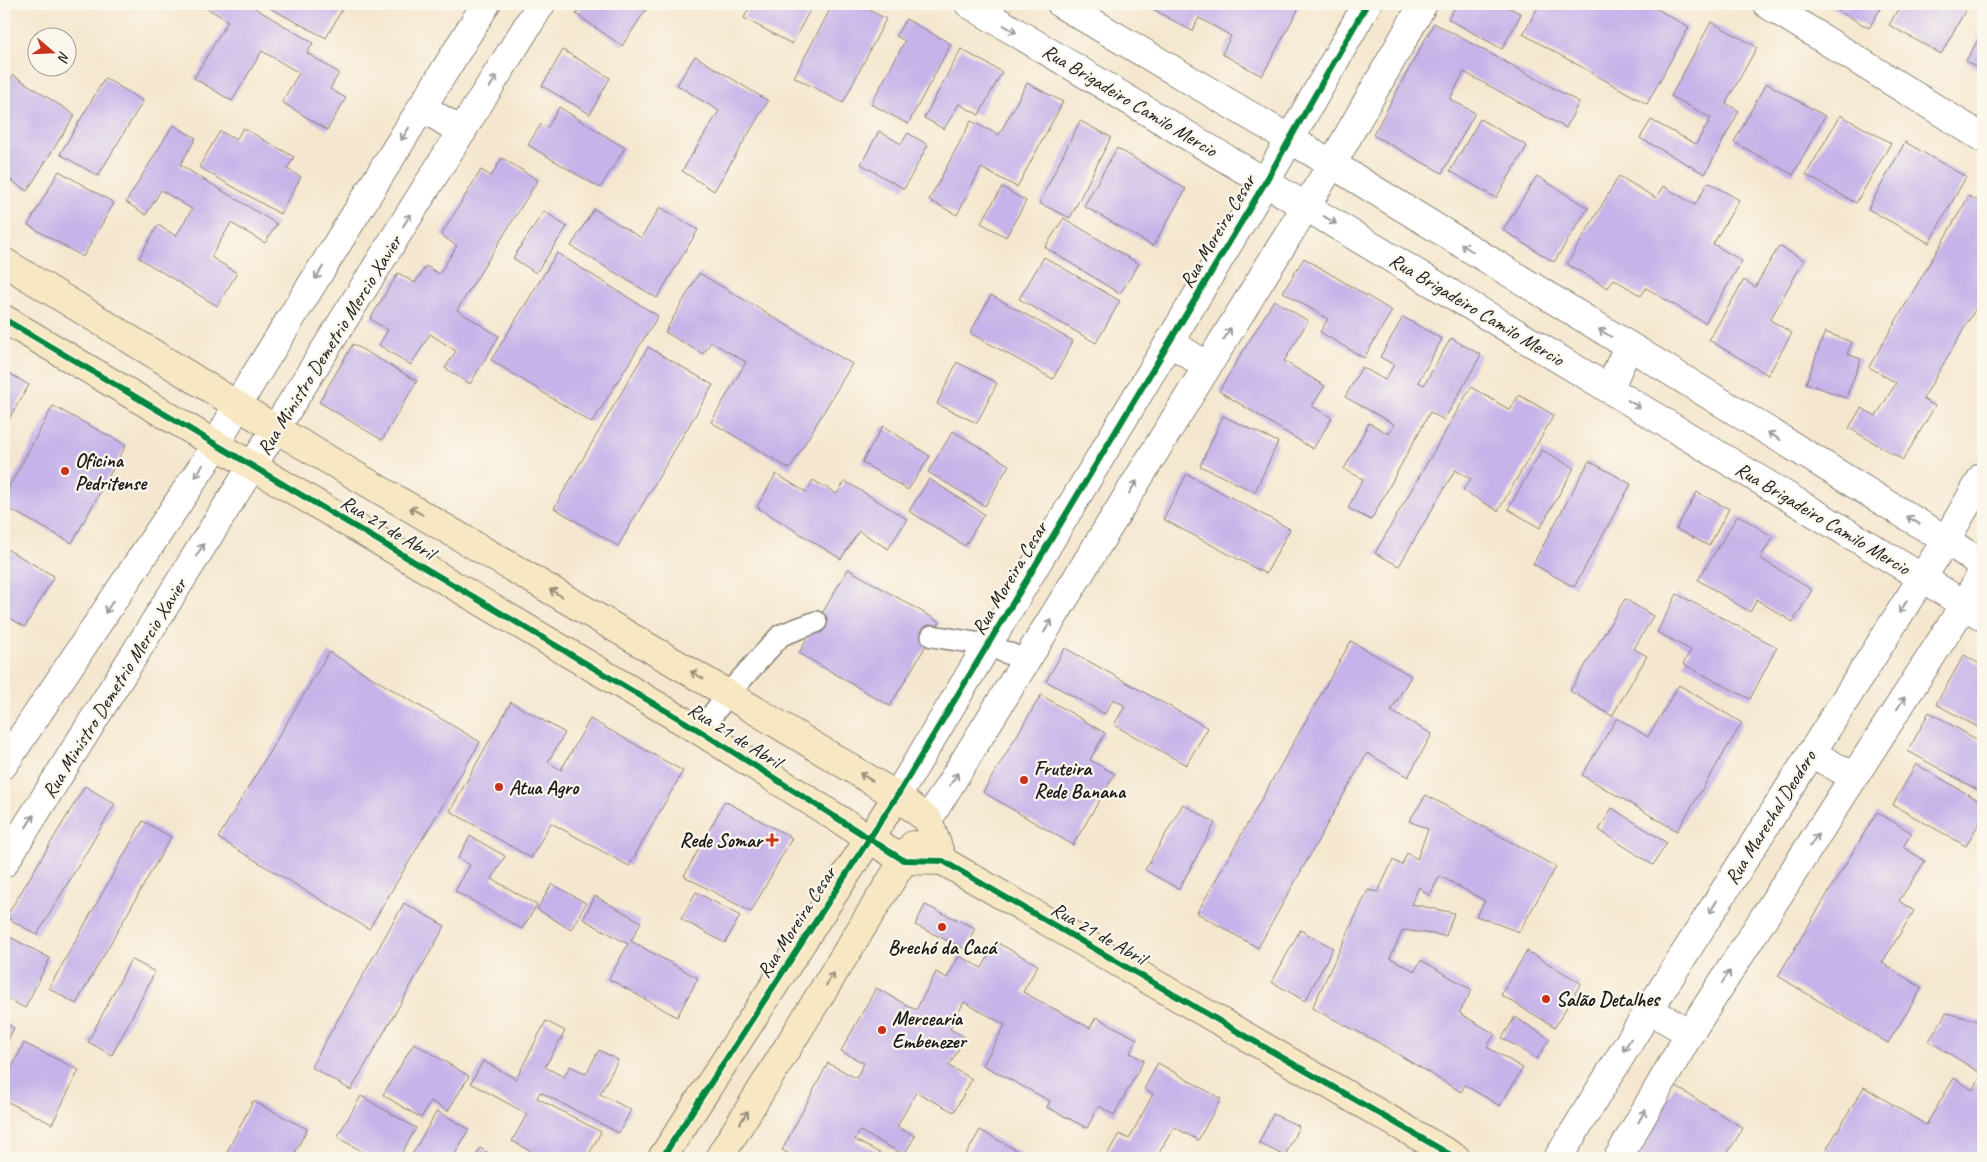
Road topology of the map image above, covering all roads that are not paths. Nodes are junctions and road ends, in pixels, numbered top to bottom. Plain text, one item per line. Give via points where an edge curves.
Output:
1 (486, 4) edge
2 (541, 4) edge
3 (968, 4) edge
4 (1061, 4) edge
5 (1367, 4) edge
6 (1767, 4) edge
7 (1420, 5) edge
8 (422, 107) junction
9 (462, 132) junction
10 (1983, 138) edge
11 (1290, 140) junction
12 (1332, 164) junction
13 (1266, 181) junction
14 (1306, 206) junction
15 (4, 262) edge
16 (4, 319) edge
17 (1170, 342) junction
18 (1628, 347) junction
19 (1207, 366) junction
20 (1609, 389) junction
21 (237, 405) junction
22 (276, 429) junction
23 (216, 446) junction
24 (253, 466) junction
25 (1983, 476) edge
26 (1946, 540) junction
27 (1983, 565) edge
28 (1983, 571) edge
29 (1921, 578) junction
30 (1974, 611) edge
31 (816, 622) dead end
32 (932, 636) dead end
33 (988, 645) junction
34 (1026, 661) junction
35 (728, 694) junction
36 (700, 732) junction
37 (1811, 753) junction
38 (4, 764) edge
39 (1854, 778) junction
40 (897, 796) junction
41 (928, 820) junction
42 (868, 840) junction
43 (903, 860) junction
44 (943, 861) junction
45 (4, 863) edge
46 (1649, 1010) junction
47 (1690, 1034) junction
48 (662, 1158) edge
49 (719, 1158) edge
50 (1456, 1158) edge
51 (1558, 1158) edge
52 (1618, 1158) edge

1 - 8 street
9 -> 2 street, Rua Ministro Demetrio Mercio Xavier
3 -> 13 street, Rua Brigadeiro Camilo Mercio
4 - 11 street
5 - 11 street, Rua Moreira Cesar
6 - 10 street
7 - 12 street
8 - 9 street
8 -> 21 street
22 -> 9 street, Rua Ministro Demetrio Mercio Xavier
11 - 12 street
11 - 13 street, Rua Moreira Cesar
12 - 14 street
18 -> 12 street
13 - 14 street, Rua Brigadeiro Camilo Mercio
13 - 17 street, Rua Moreira Cesar
19 -> 14 street
14 -> 20 street, Rua Brigadeiro Camilo Mercio
15 - 21 street, Rua 21 de Abril
16 - 23 street, Rua 21 de Abril
17 - 19 street
17 - 33 street, Rua Moreira Cesar
18 - 20 street
26 -> 18 street
34 -> 19 street
20 -> 29 street, Rua Brigadeiro Camilo Mercio
21 - 22 street, Rua 21 de Abril
21 - 23 street
22 - 24 street, Rua Ministro Demetrio Mercio Xavier
35 -> 22 street, Rua 21 de Abril
23 - 24 street, Rua 21 de Abril
23 -> 38 street
24 - 36 street, Rua 21 de Abril
45 -> 24 street, Rua Ministro Demetrio Mercio Xavier
25 - 26 street, Rua Marechal Deodoro
26 - 27 street
26 - 29 street, Rua Marechal Deodoro
28 - 30 street
29 - 30 street, Rua Brigadeiro Camilo Mercio
29 -> 37 street, Rua Marechal Deodoro
39 -> 30 street
31 - 35 lane via 781,635
32 - 33 lane
33 - 34 lane
33 - 40 street, Rua Moreira Cesar
41 -> 34 street
35 - 36 lane
40 -> 35 street, Rua 21 de Abril
36 - 42 street, Rua 21 de Abril
37 - 39 street
37 -> 46 street, Rua Marechal Deodoro
47 -> 39 street
40 - 41 street, Rua 21 de Abril
40 - 42 street, Rua Moreira Cesar
41 - 43 street
41 - 44 street
42 - 43 street, Rua 21 de Abril
42 - 48 street, Rua Moreira Cesar
43 - 44 street, Rua 21 de Abril
49 -> 43 street
44 - 50 street, Rua 21 de Abril
46 - 47 street
46 -> 51 street, Rua Marechal Deodoro
52 -> 47 street

